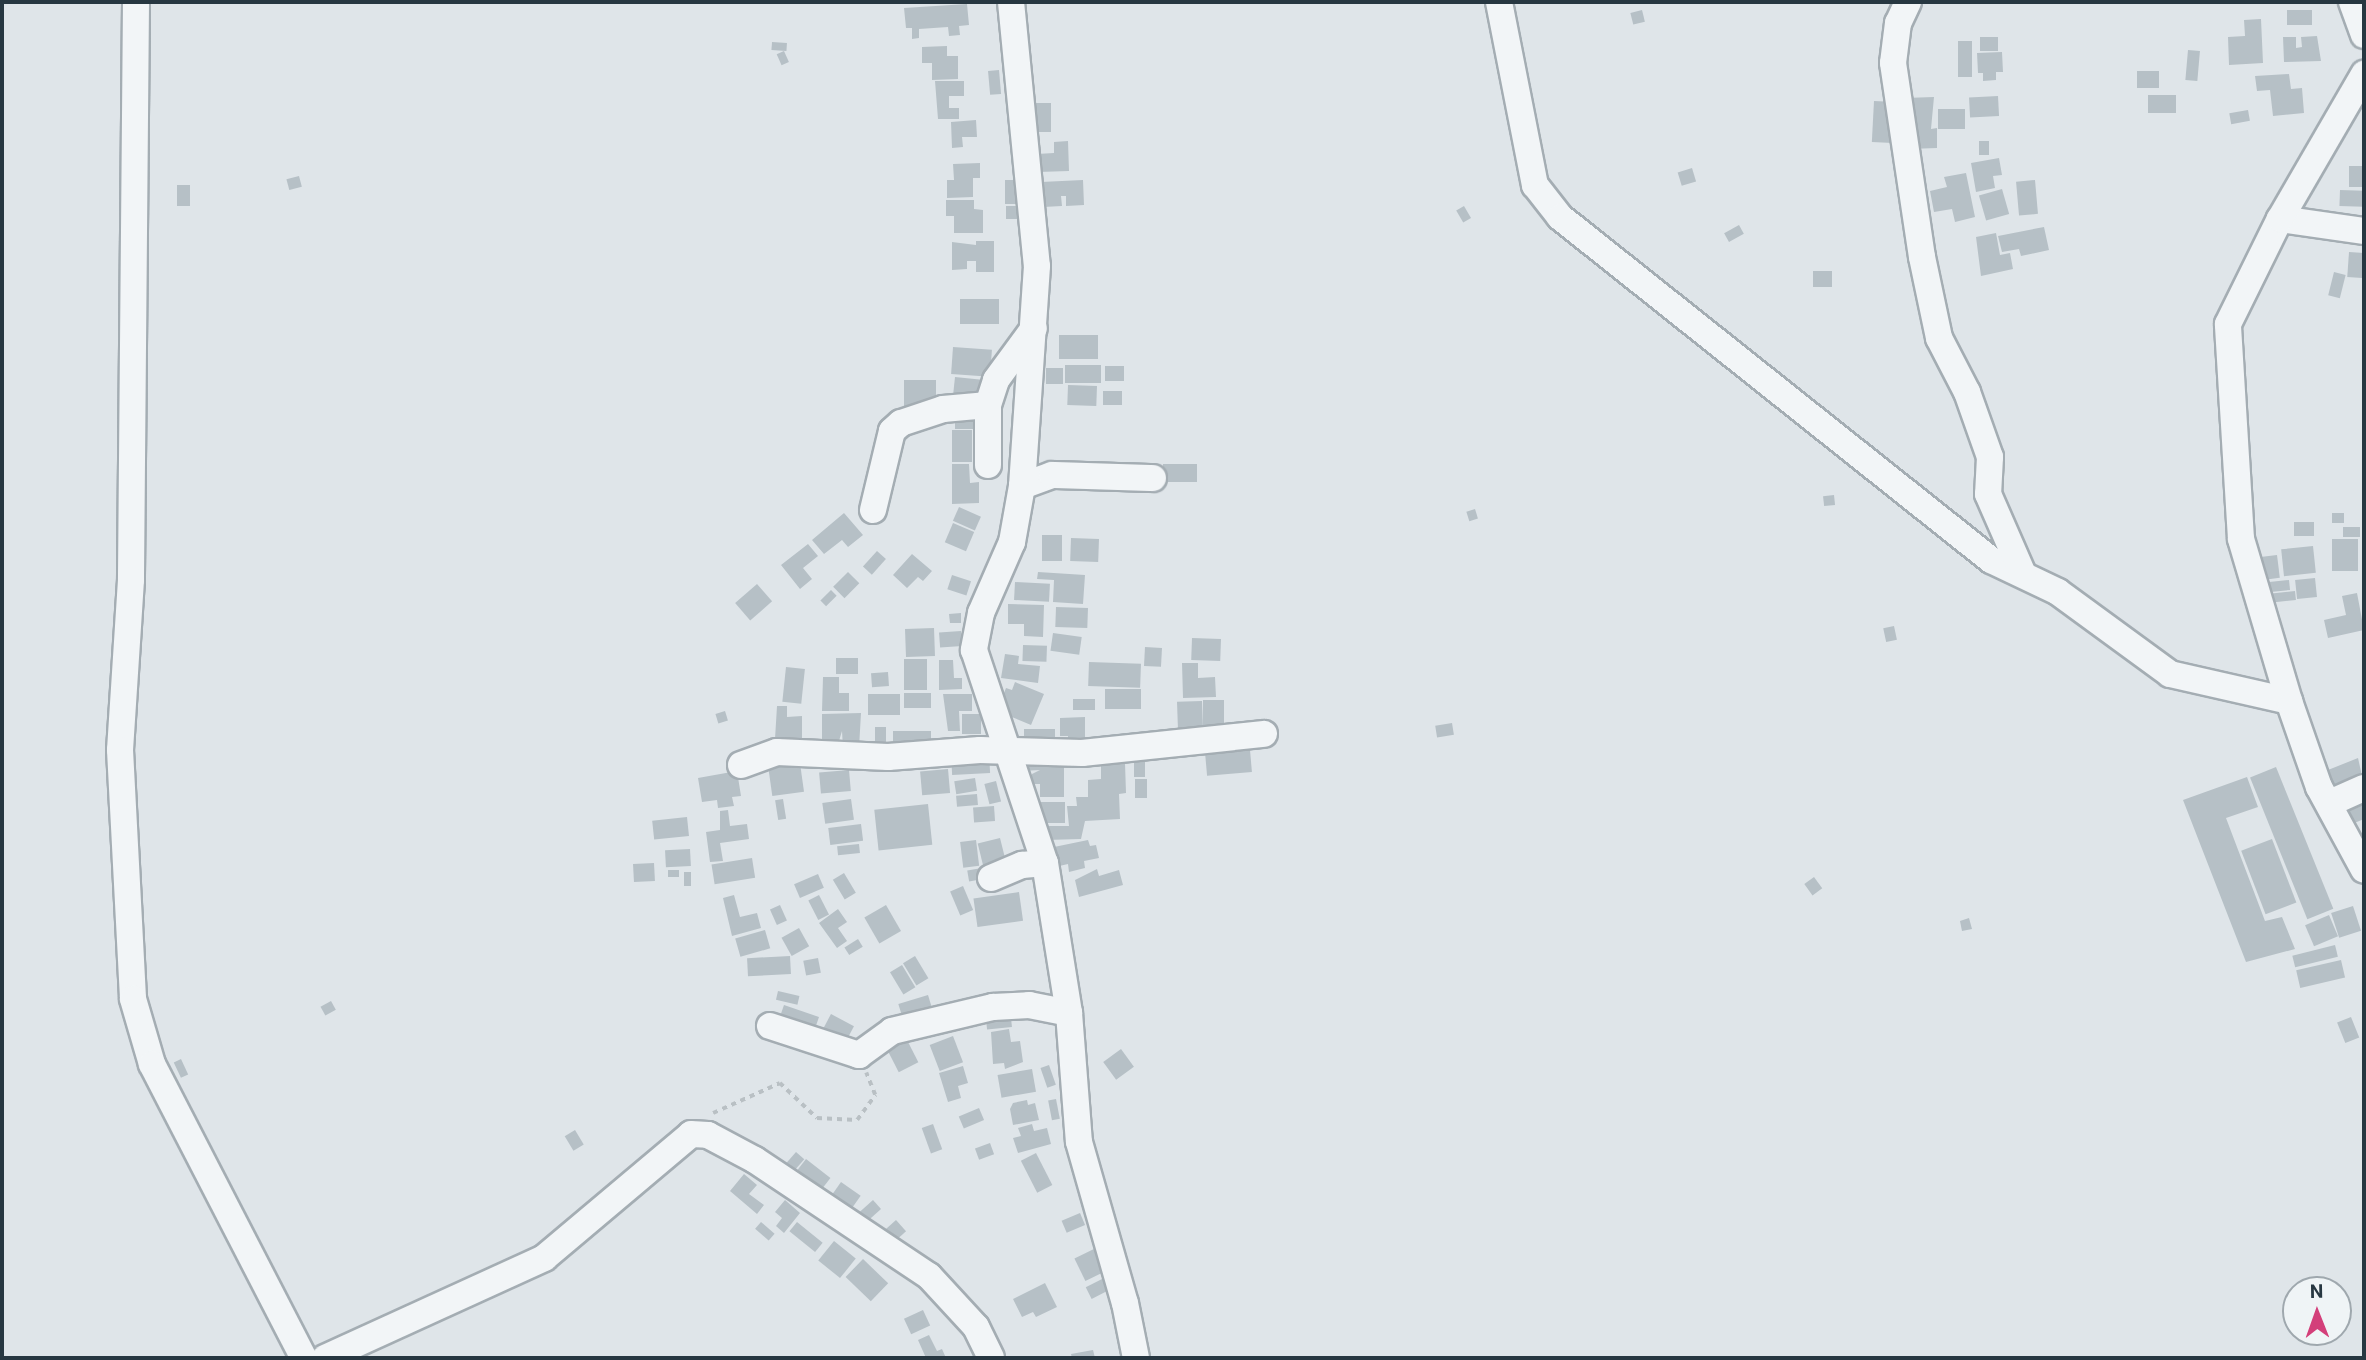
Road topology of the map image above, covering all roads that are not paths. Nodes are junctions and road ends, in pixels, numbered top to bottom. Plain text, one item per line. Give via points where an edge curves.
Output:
1 (136, 2) edge
2 (1011, 2) edge
3 (1499, 2) edge
4 (1908, 2) edge
5 (2351, 2) edge
6 (2364, 34) edge
7 (2364, 74) edge
8 (2280, 219) junction
9 (2364, 231) edge
10 (1034, 328) junction
11 (988, 405) junction
12 (988, 465) dead end
13 (1153, 478) dead end
14 (1022, 486) junction
15 (873, 510) dead end
16 (2024, 574) junction
17 (2289, 701) junction
18 (1264, 734) dead end
19 (1008, 750) junction
20 (741, 765) dead end
21 (2364, 789) edge
22 (2330, 803) junction
23 (1045, 863) junction
24 (2364, 870) edge
25 (991, 878) dead end
26 (1069, 1013) junction
27 (770, 1026) dead end
28 (304, 1358) edge
29 (325, 1358) edge
30 (991, 1358) edge
31 (1136, 1358) edge

1 - 28 street via 131,580 120,750 133,999 152,1064
2 - 10 street via 1037,266
3 - 16 street via 1535,185 1545,202 1991,560
4 - 16 street via 1898,23 1893,63 1922,257 1939,338 1967,392 1990,457 1989,494
5 - 6 street
7 - 8 street
8 - 9 street
8 - 17 street via 2228,324 2228,355 2241,539
10 - 11 street via 996,380
10 - 14 street
11 - 12 street
11 - 15 street via 943,409 901,423 892,431
13 - 14 street via 1052,475
14 - 19 street via 1012,542 981,613 974,650
16 - 17 street via 2058,592 2170,674
17 - 22 street via 2319,788
18 - 19 street via 1082,753
19 - 20 street via 888,757 777,752
19 - 23 street
21 - 22 street
22 - 24 street
23 - 25 street via 1022,865
23 - 26 street
26 - 27 street via 1029,1005 993,1007 892,1031 859,1055
26 - 31 street via 1079,1142
29 - 30 street via 544,1258 691,1134 708,1135 755,1160 929,1276 976,1327

